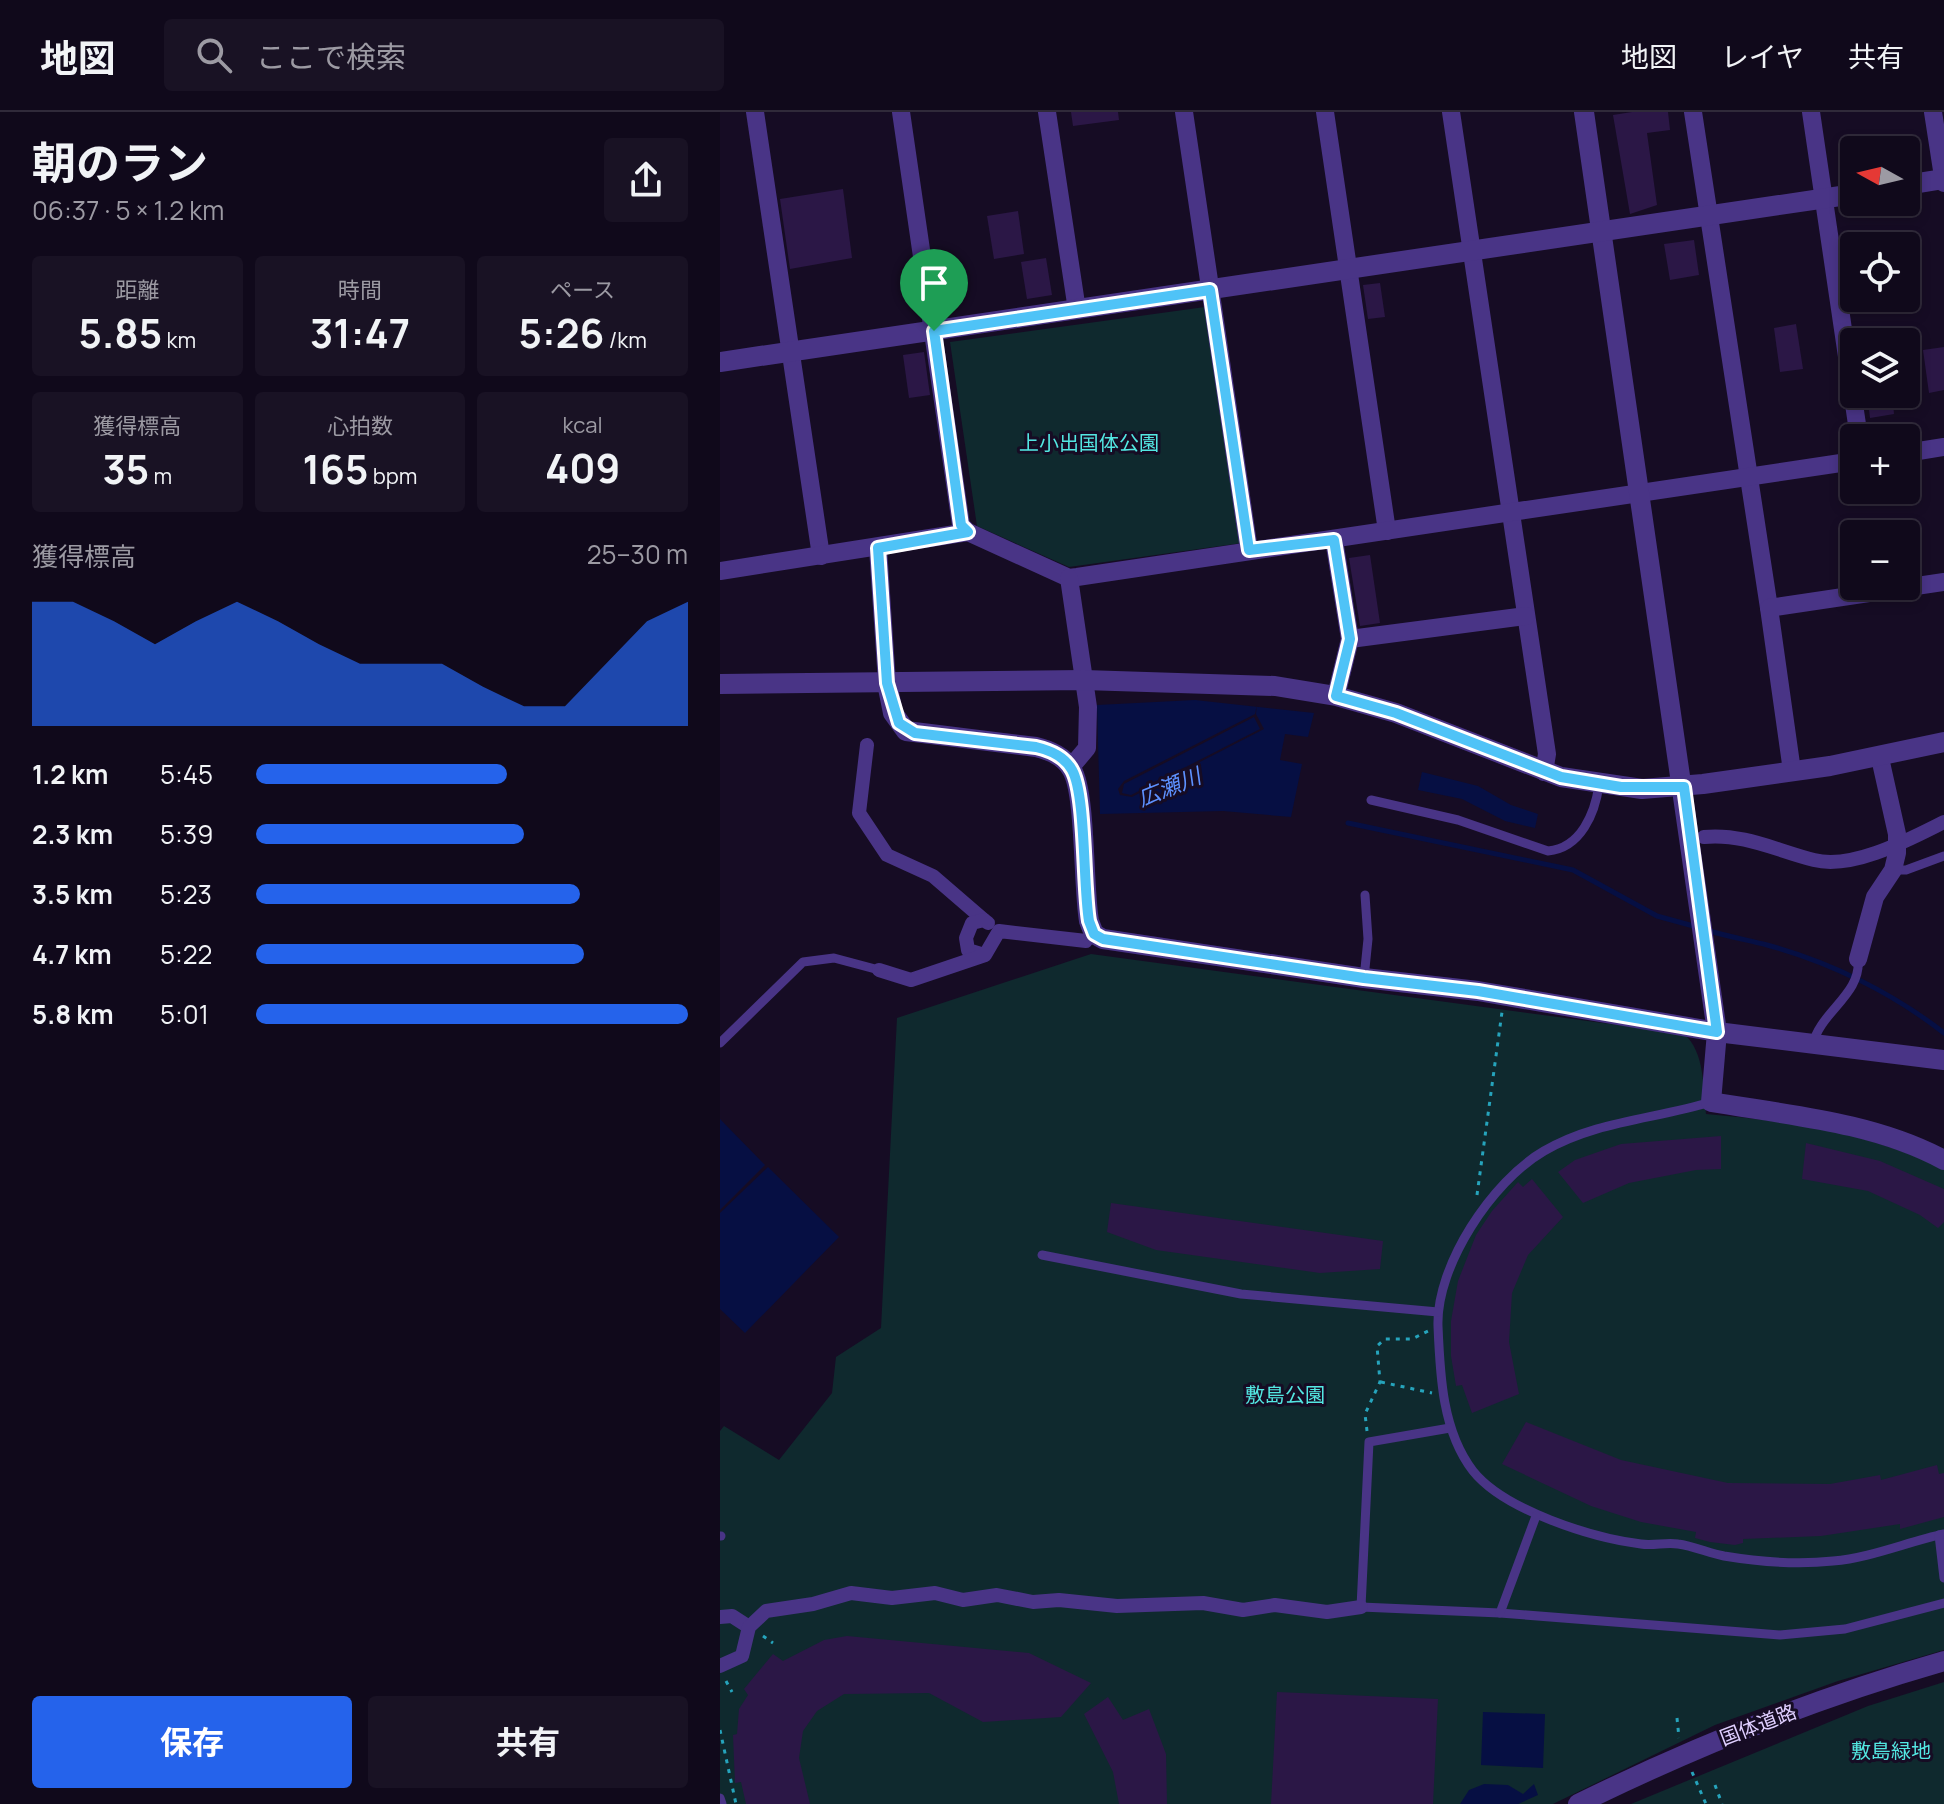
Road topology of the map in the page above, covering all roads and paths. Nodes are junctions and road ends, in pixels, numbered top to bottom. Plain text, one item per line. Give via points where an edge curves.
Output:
1 (755, 112) edge
2 (901, 112) edge
3 (1047, 112) edge
4 (1184, 112) edge
5 (1325, 112) edge
6 (1451, 112) edge
7 (1584, 112) edge
8 (1693, 112) edge
9 (1811, 112) edge
10 (1933, 112) edge
11 (1944, 180) edge
12 (1920, 183) edge
13 (1840, 196) edge
14 (1823, 199) junction
15 (1710, 216) junction
16 (1603, 231) junction
17 (1472, 252) junction
18 (1349, 270) junction
19 (1210, 290) junction
20 (1077, 310) junction
21 (934, 331) junction
22 (791, 352) junction
23 (720, 362) edge
24 (1857, 424) edge
25 (1944, 447) edge
26 (1920, 451) edge
27 (1840, 463) edge
28 (1749, 477) junction
29 (1642, 493) junction
30 (1511, 512) junction
31 (1387, 531) junction
32 (968, 532) junction
33 (1334, 540) junction
34 (878, 548) junction
35 (1249, 550) junction
36 (821, 556) junction
37 (720, 571) edge
38 (1069, 578) junction
39 (1944, 582) edge
40 (1769, 608) junction
41 (1526, 616) junction
42 (1350, 639) junction
43 (1084, 680) junction
44 (887, 683) junction
45 (720, 684) edge
46 (1336, 696) junction
47 (1944, 742) edge
48 (867, 745) dead end
49 (1880, 758) junction
50 (1071, 767) junction
51 (1792, 771) junction
52 (1544, 772) junction
53 (1599, 785) junction
54 (1684, 787) junction
55 (1371, 800) dead end
56 (1944, 822) edge
57 (1704, 837) dead end
58 (1898, 846) junction
59 (1944, 856) edge
60 (1893, 870) junction
61 (1365, 895) dead end
62 (984, 920) junction
63 (999, 931) junction
64 (1086, 941) dead end
65 (985, 955) junction
66 (879, 970) joint
67 (1856, 972) joint
68 (1364, 978) junction
69 (1502, 1012) dead end
70 (1717, 1032) junction
71 (720, 1043) edge
72 (1813, 1044) junction
73 (1944, 1060) edge
74 (1711, 1102) junction
75 (1944, 1160) edge
76 (1485, 1209) junction
77 (1042, 1255) dead end
78 (1438, 1317) junction
79 (1380, 1382) junction
80 (1444, 1395) junction
81 (1450, 1428) junction
82 (1369, 1442) junction
83 (1536, 1516) junction
84 (1942, 1534) edge
85 (1944, 1578) edge
86 (1944, 1603) edge
87 (1361, 1607) junction
88 (1500, 1613) junction
89 (720, 1617) edge
90 (749, 1627) junction
91 (1944, 1661) edge
92 (720, 1669) edge
93 (732, 1692) dead end
94 (1677, 1718) dead end
95 (720, 1730) edge
96 (1679, 1740) dead end
97 (1689, 1765) dead end
98 (1715, 1785) dead end
99 (720, 1798) edge
100 (722, 1804) edge
101 (736, 1804) edge
102 (1578, 1804) edge
103 (1706, 1804) edge
104 (1722, 1804) edge

1 - 22 street
2 - 21 street
3 - 20 street
4 - 19 street
5 - 18 street
6 - 17 street
7 - 16 street
8 - 15 street
9 - 14 street
10 - 11 street
11 - 12 street
13 - 14 street
14 - 15 street
14 - 24 street
15 - 16 street
15 - 28 street
16 - 17 street
16 - 29 street
17 - 18 street
17 - 30 street
18 - 19 street
18 - 31 street
19 - 20 street
19 - 35 street
20 - 21 street
21 - 22 street
21 - 32 street via 961,525
22 - 23 street
22 - 36 street
25 - 26 street
27 - 28 street
28 - 29 street
28 - 40 street
29 - 30 street
29 - 54 street
30 - 31 street
30 - 41 street
31 - 33 street
32 - 34 street
32 - 38 street
33 - 35 street
33 - 42 street
34 - 36 street
34 - 44 street
35 - 38 street
36 - 37 street
38 - 43 street
39 - 40 street
40 - 51 street
41 - 42 street
41 - 52 street via 1547,754
42 - 46 street
43 - 44 street
43 - 46 street via 1265,685
43 - 50 street via 1087,748
44 - 45 street
44 - 50 street via 893,713 906,731 1036,747
46 - 52 street via 1396,713
47 - 49 street
48 - 62 street via 859,813 887,855 933,876
49 - 51 street
49 - 58 street
50 - 68 street via 1078,794 1087,914 1098,937
51 - 54 street
52 - 53 street
53 - 54 street
53 - 55 lane via 1589,823 1563,847 1548,851 1458,820
54 - 70 street
56 - 58 street
57 - 58 street via 1750,841 1816,861 1839,861
58 - 60 street
59 - 60 lane
60 - 67 street via 1875,897
61 - 68 lane
62 - 63 street
62 - 65 street via 972,923 966,938 968,950
63 - 64 street
63 - 65 street
65 - 66 street via 911,980
66 - 71 lane via 834,958 803,962
67 - 72 lane via 1817,1029
68 - 70 street via 1478,991
69 - 76 path via 1477,1195
70 - 72 street
70 - 74 street
72 - 73 street
74 - 75 street via 1912,1142
74 - 76 lane via 1564,1140 1521,1167
76 - 78 lane via 1464,1238 1447,1277
77 - 78 lane via 1241,1294
78 - 79 path via 1412,1339 1385,1339 1377,1346
78 - 80 lane
79 - 80 path
79 - 82 path via 1365,1414
80 - 81 lane
81 - 82 lane
81 - 83 lane via 1471,1469 1490,1488
82 - 87 lane
83 - 84 lane via 1642,1544 1677,1543 1792,1564 1836,1561
83 - 88 lane
84 - 85 lane
86 - 88 lane via 1845,1629 1780,1635
87 - 88 lane
87 - 90 street via 1327,1612 1275,1605 1243,1610 1203,1603 1117,1606 997,1595 963,1600 935,1593 892,1598 851,1593 766,1611
89 - 90 street via 732,1616
90 - 92 street via 742,1656
91 - 102 street, 国体道路 via 1870,1682 1687,1752
92 - 93 path
94 - 96 path
95 - 101 path
97 - 103 path
98 - 104 path
99 - 100 lane

